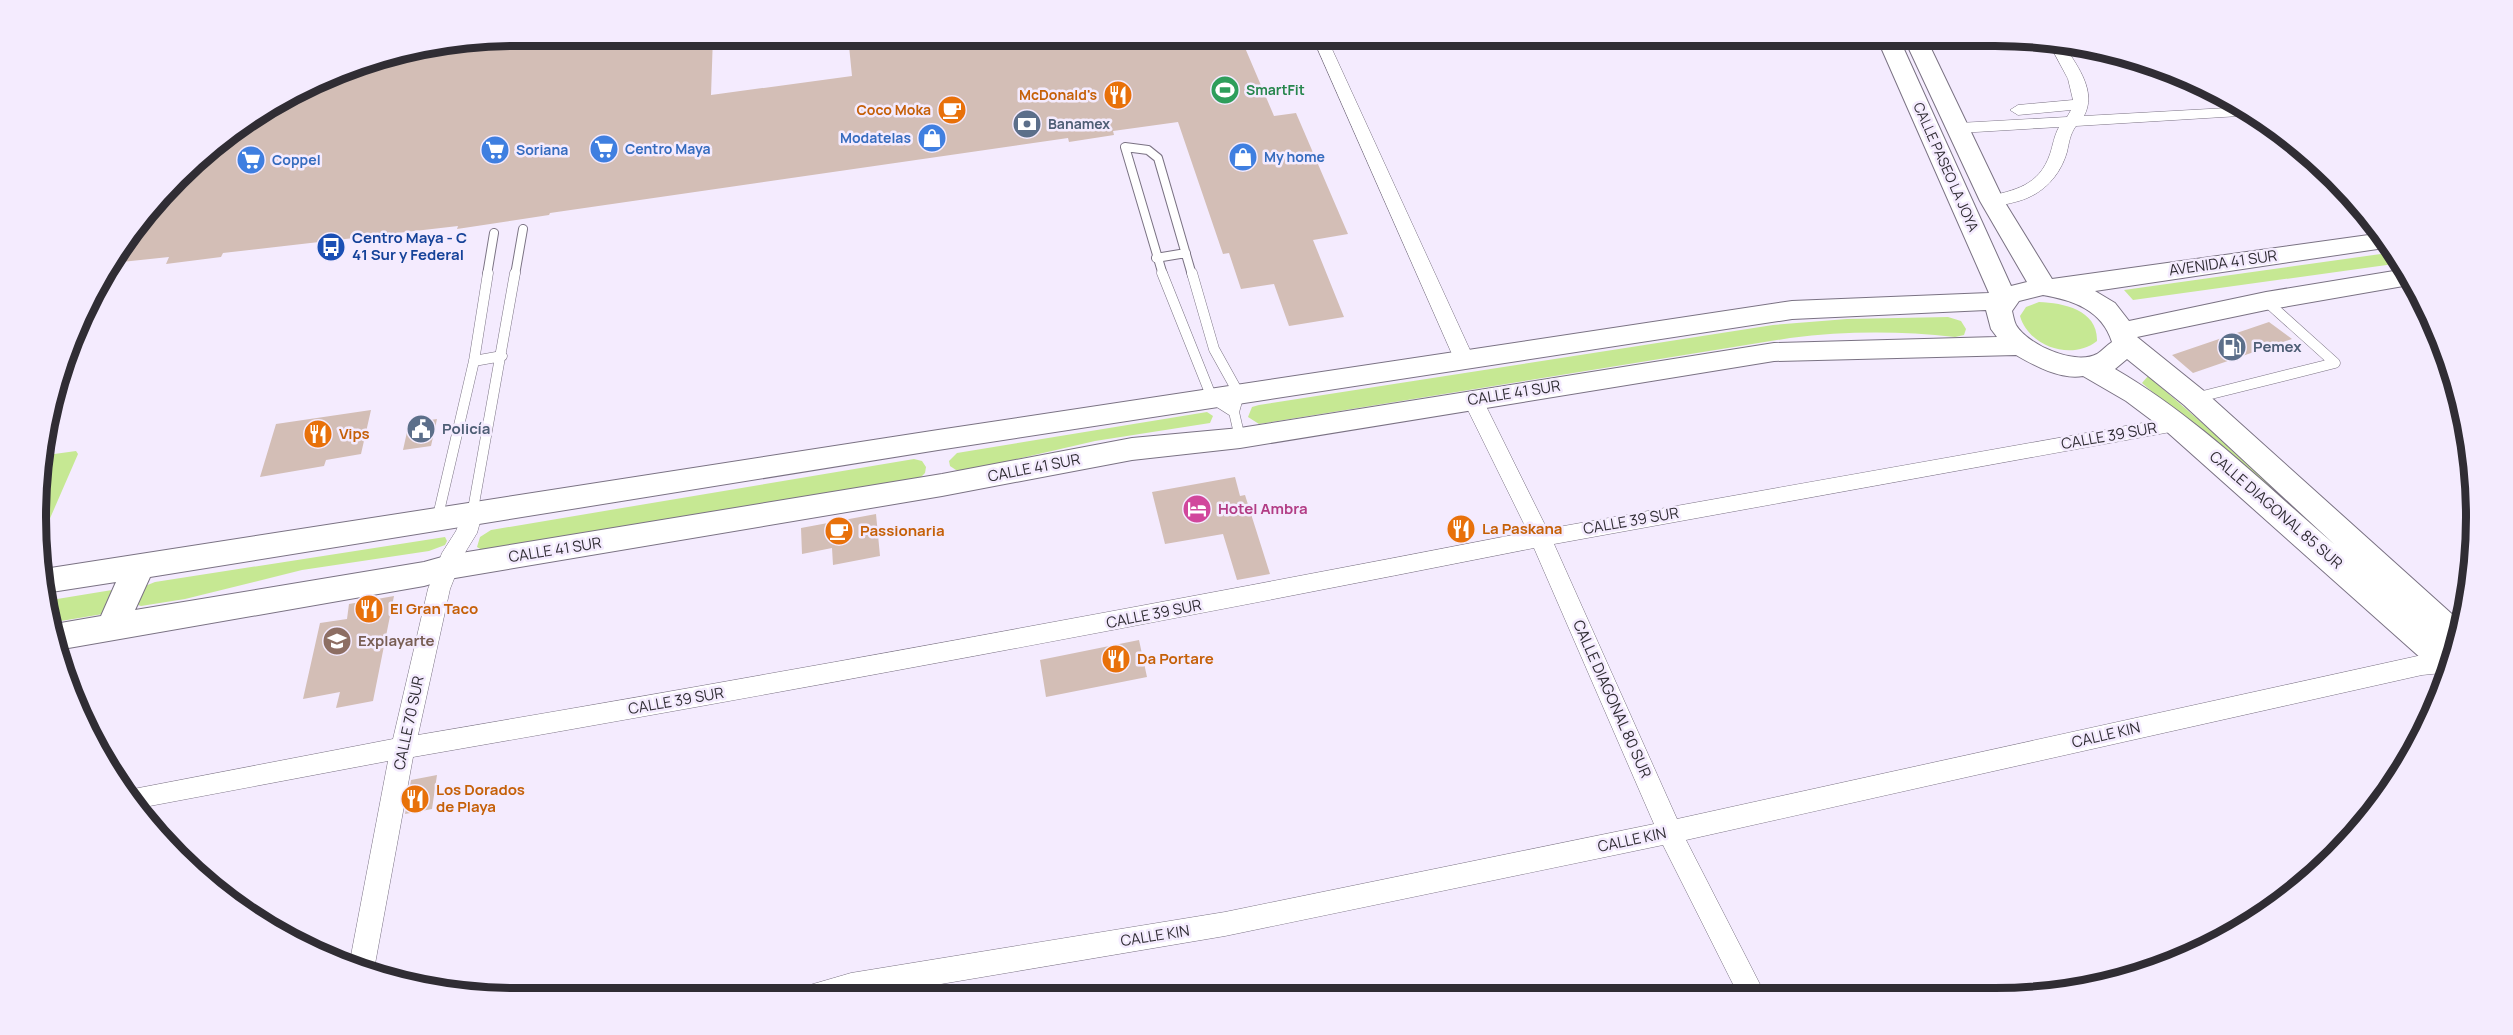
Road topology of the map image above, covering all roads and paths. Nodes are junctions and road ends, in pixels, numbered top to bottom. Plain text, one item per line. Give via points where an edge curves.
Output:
1 (1323, 46) edge
2 (1891, 46) edge
3 (1919, 46) edge
4 (2060, 52) edge
5 (2080, 104) junction
6 (2234, 112) edge
7 (2076, 120) junction
8 (1955, 122) junction
9 (1992, 201) junction
10 (524, 229) dead end
11 (494, 233) dead end
12 (2377, 241) edge
13 (1186, 253) junction
14 (1156, 258) junction
15 (2401, 279) edge
16 (2051, 287) junction
17 (2002, 300) junction
18 (2266, 301) junction
19 (2125, 338) junction
20 (2021, 346) junction
21 (502, 356) junction
22 (474, 361) junction
23 (1465, 361) junction
24 (2089, 367) junction
25 (2194, 398) junction
26 (1473, 400) junction
27 (1231, 410) junction
28 (2176, 424) junction
29 (938, 440) junction
30 (942, 485) junction
31 (472, 515) junction
32 (437, 520) junction
33 (1541, 538) junction
34 (139, 566) junction
35 (449, 567) junction
36 (51, 580) edge
37 (111, 628) junction
38 (62, 636) edge
39 (2447, 651) edge
40 (2447, 652) edge
41 (2444, 660) edge
42 (403, 748) junction
43 (139, 797) edge
44 (1670, 832) junction
45 (363, 963) edge
46 (874, 988) edge
47 (1749, 988) edge

1 - 23 street
2 - 17 main road, CALLE PASEO LA JOYA
3 - 8 main road, CALLE PASEO LA JOYA
4 - 5 street via 2072,70
5 - 7 street
5 - 8 street
6 - 7 street
7 - 8 street
7 - 9 street via 2064,132 2051,173 2036,189
8 - 9 main road, CALLE PASEO LA JOYA
9 - 16 main road, CALLE PASEO LA JOYA
10 - 21 lane
11 - 22 lane
12 - 16 main road, AVENIDA 41 SUR
13 - 14 lane
13 - 14 lane via 1158,158 1148,150 1125,147
13 - 27 lane
14 - 27 lane
15 - 18 main road
16 - 17 main road via 2025,287 2010,292
16 - 19 main road via 2084,295 2102,305 2115,318
17 - 20 main road via 1998,313 2002,326
17 - 23 main road, CALLE 41 SUR via 1792,310
18 - 19 main road
18 - 25 lane via 2335,363
19 - 24 main road via 2119,355
19 - 25 main road, CALLE DIAGONAL 85 SUR
20 - 24 main road via 2048,361
20 - 26 main road, CALLE 41 SUR via 1774,352
21 - 22 lane
21 - 31 lane
22 - 32 lane
23 - 27 main road, CALLE 41 SUR
24 - 28 main road, CALLE DIAGONAL 85 SUR via 2136,394
25 - 39 main road, CALLE DIAGONAL 85 SUR
26 - 27 main road, CALLE 41 SUR
26 - 33 street, CALLE DIAGONAL 80 SUR
27 - 29 main road, CALLE 41 SUR
27 - 30 main road, CALLE 41 SUR via 1132,449
28 - 33 street, CALLE 39 SUR
28 - 40 main road, CALLE DIAGONAL 85 SUR
29 - 30 main road
29 - 31 main road, CALLE 41 SUR
30 - 35 main road, CALLE 41 SUR
31 - 32 main road, CALLE 41 SUR
31 - 35 street, CALLE 70 SUR
32 - 34 main road, CALLE 41 SUR
33 - 42 street, CALLE 39 SUR via 1161,613
33 - 44 street, CALLE DIAGONAL 80 SUR
34 - 36 main road, CALLE 41 SUR
34 - 37 main road
35 - 37 main road, CALLE 41 SUR
35 - 42 street, CALLE 70 SUR via 439,589
37 - 38 main road, CALLE 41 SUR
41 - 44 street, CALLE KIN
42 - 43 street, CALLE 39 SUR
42 - 45 street, CALLE 70 SUR
44 - 46 street, CALLE KIN via 1225,924
44 - 47 street, CALLE DIAGONAL 80 SUR

